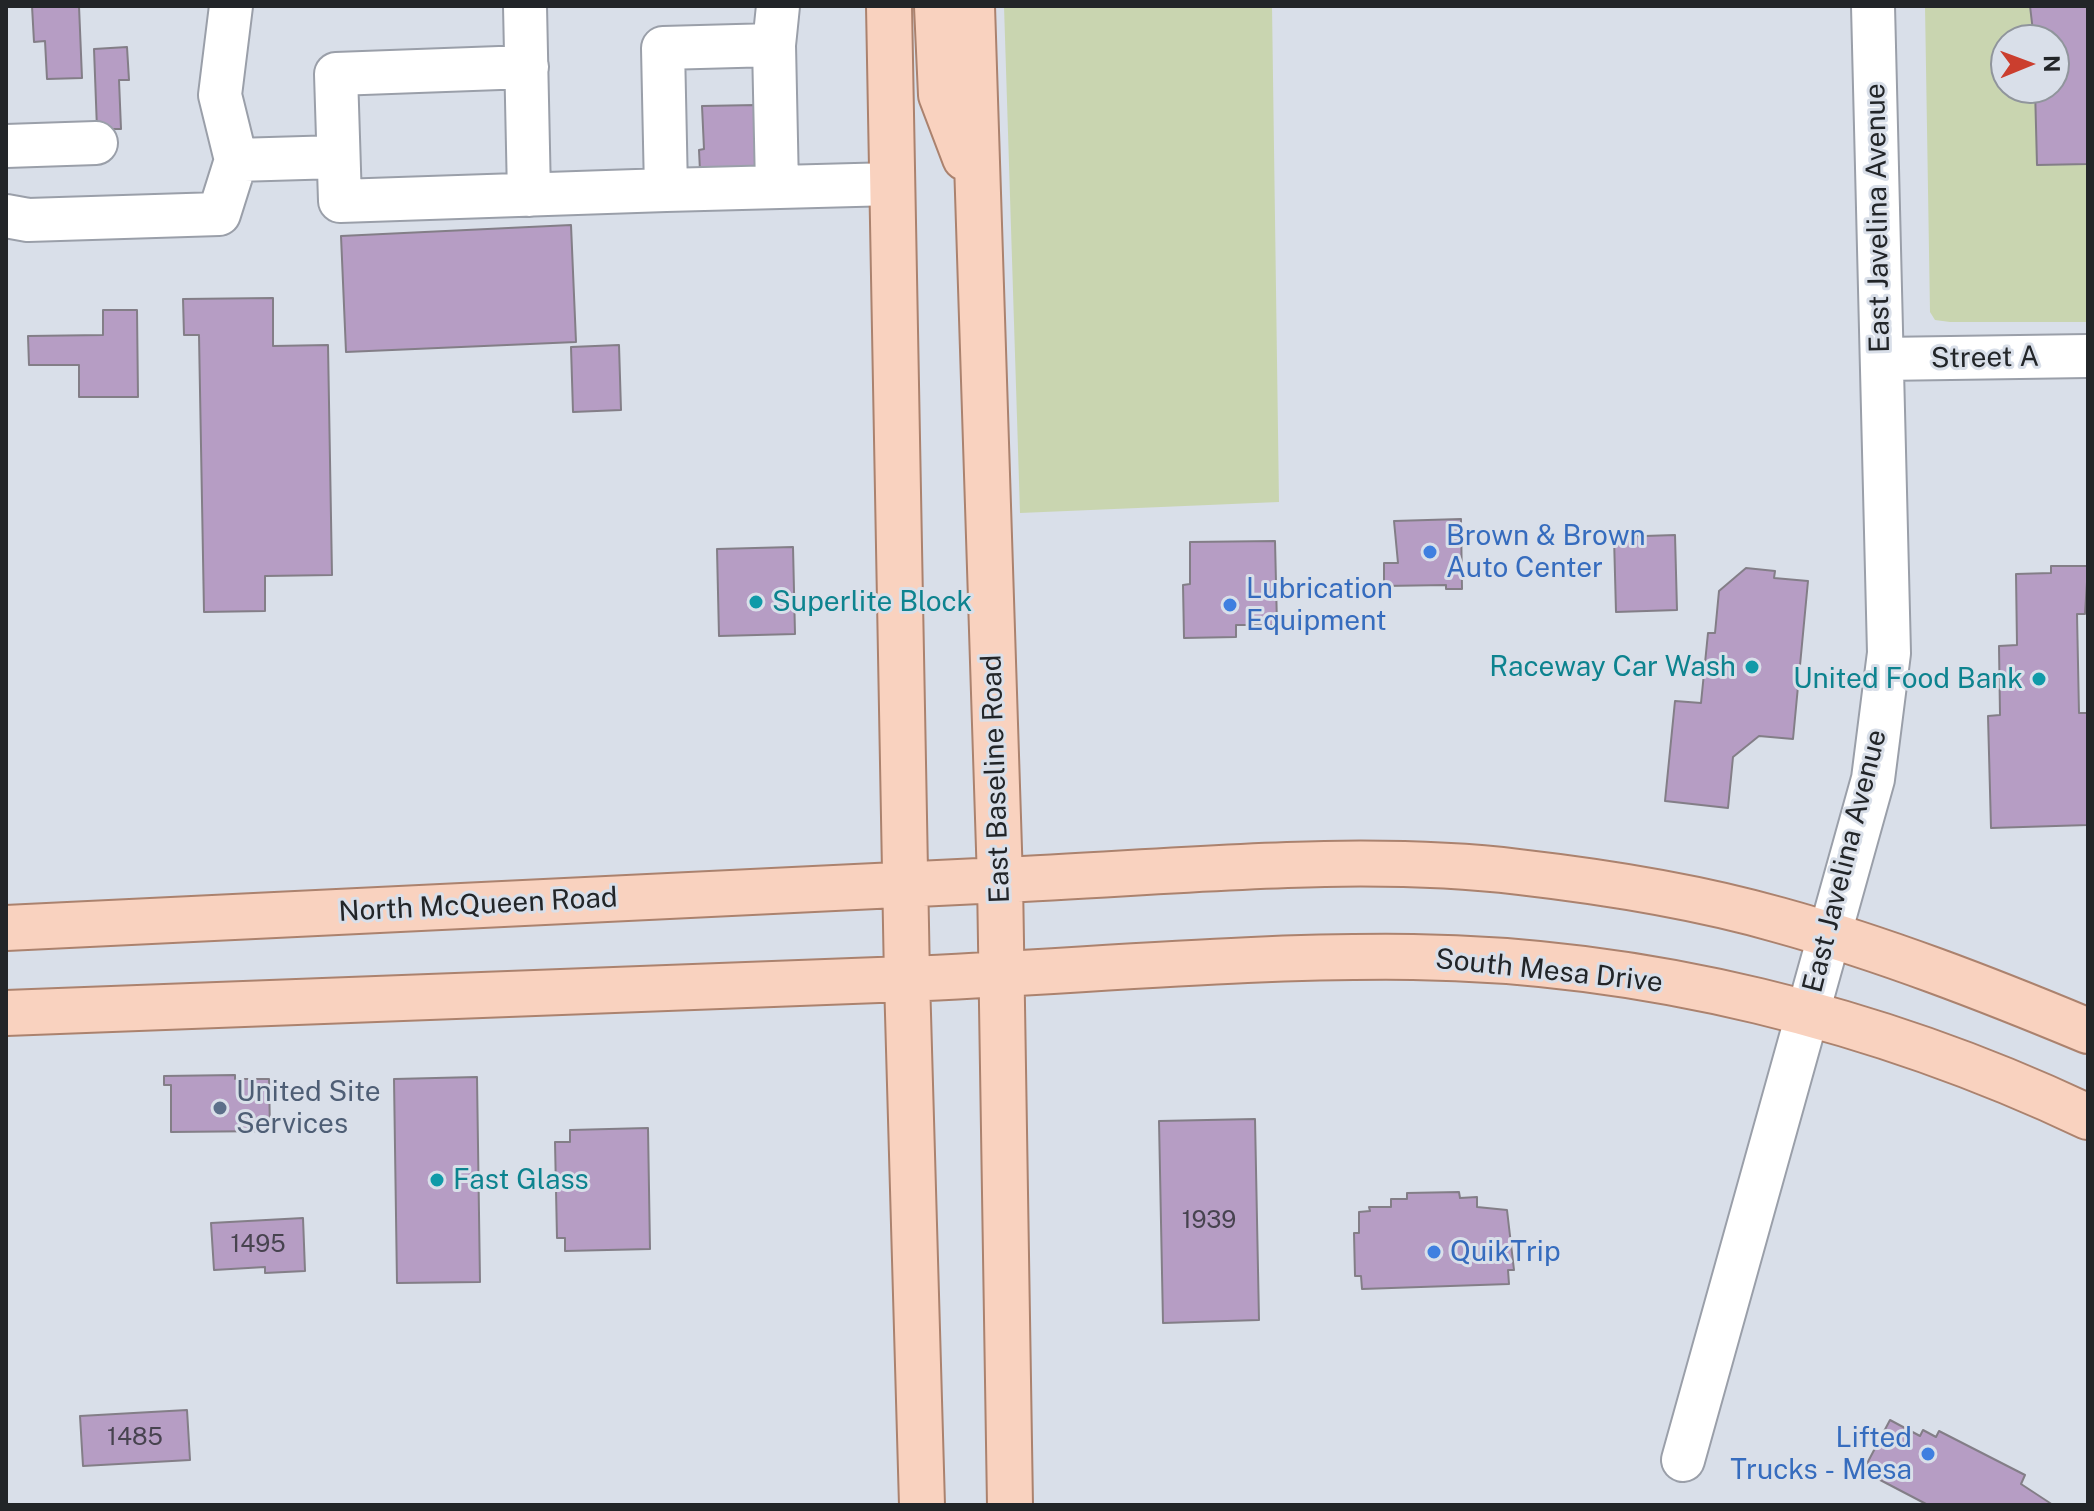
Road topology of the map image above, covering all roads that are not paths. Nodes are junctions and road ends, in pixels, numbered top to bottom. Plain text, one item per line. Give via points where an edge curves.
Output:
1 (231, 6) edge
2 (525, 6) edge
3 (889, 6) edge
4 (937, 6) edge
5 (972, 6) edge
6 (1873, 6) edge
7 (776, 25) edge
8 (527, 67) junction
9 (96, 143) dead end
10 (6, 146) edge
11 (338, 157) junction
12 (236, 160) junction
13 (893, 184) junction
14 (777, 187) junction
15 (666, 190) junction
16 (978, 190) junction
17 (529, 195) junction
18 (6, 216) edge
19 (2088, 356) edge
20 (1882, 359) junction
21 (1000, 880) junction
22 (905, 884) junction
23 (6, 928) edge
24 (1829, 936) junction
25 (1000, 974) junction
26 (923, 978) junction
27 (7, 1001) edge
28 (1806, 1014) junction
29 (2088, 1031) edge
30 (2088, 1117) edge
31 (1683, 1460) dead end
32 (922, 1505) edge
33 (1010, 1505) edge

1 - 12 street via 220,95
2 - 8 street
3 - 13 main road
4 - 16 main road via 941,95
5 - 16 main road, East Baseline Road
6 - 20 street, East Javelina Avenue
7 - 14 street
7 - 15 street via 663,48
8 - 11 street via 336,74
8 - 17 street
9 - 10 street
11 - 12 street
11 - 17 street via 340,201
12 - 18 street via 219,214 28,220
13 - 14 street
13 - 22 main road
14 - 15 street
15 - 17 street
16 - 21 main road, East Baseline Road
19 - 20 street, Street A
20 - 24 street, East Javelina Avenue via 1889,653 1873,779
21 - 22 main road, North McQueen Road
21 - 24 main road via 1329,866 1501,870 1709,903
21 - 25 main road, East Baseline Road
22 - 23 main road, North McQueen Road
22 - 26 main road
24 - 28 street, East Javelina Avenue
24 - 29 main road
25 - 26 main road, South Mesa Drive
25 - 28 main road, South Mesa Drive via 1416,957 1597,971 1746,997
25 - 33 main road, East Baseline Road
26 - 27 main road
26 - 32 main road
28 - 30 main road, South Mesa Drive via 1987,1073
28 - 31 street, East Javelina Avenue

